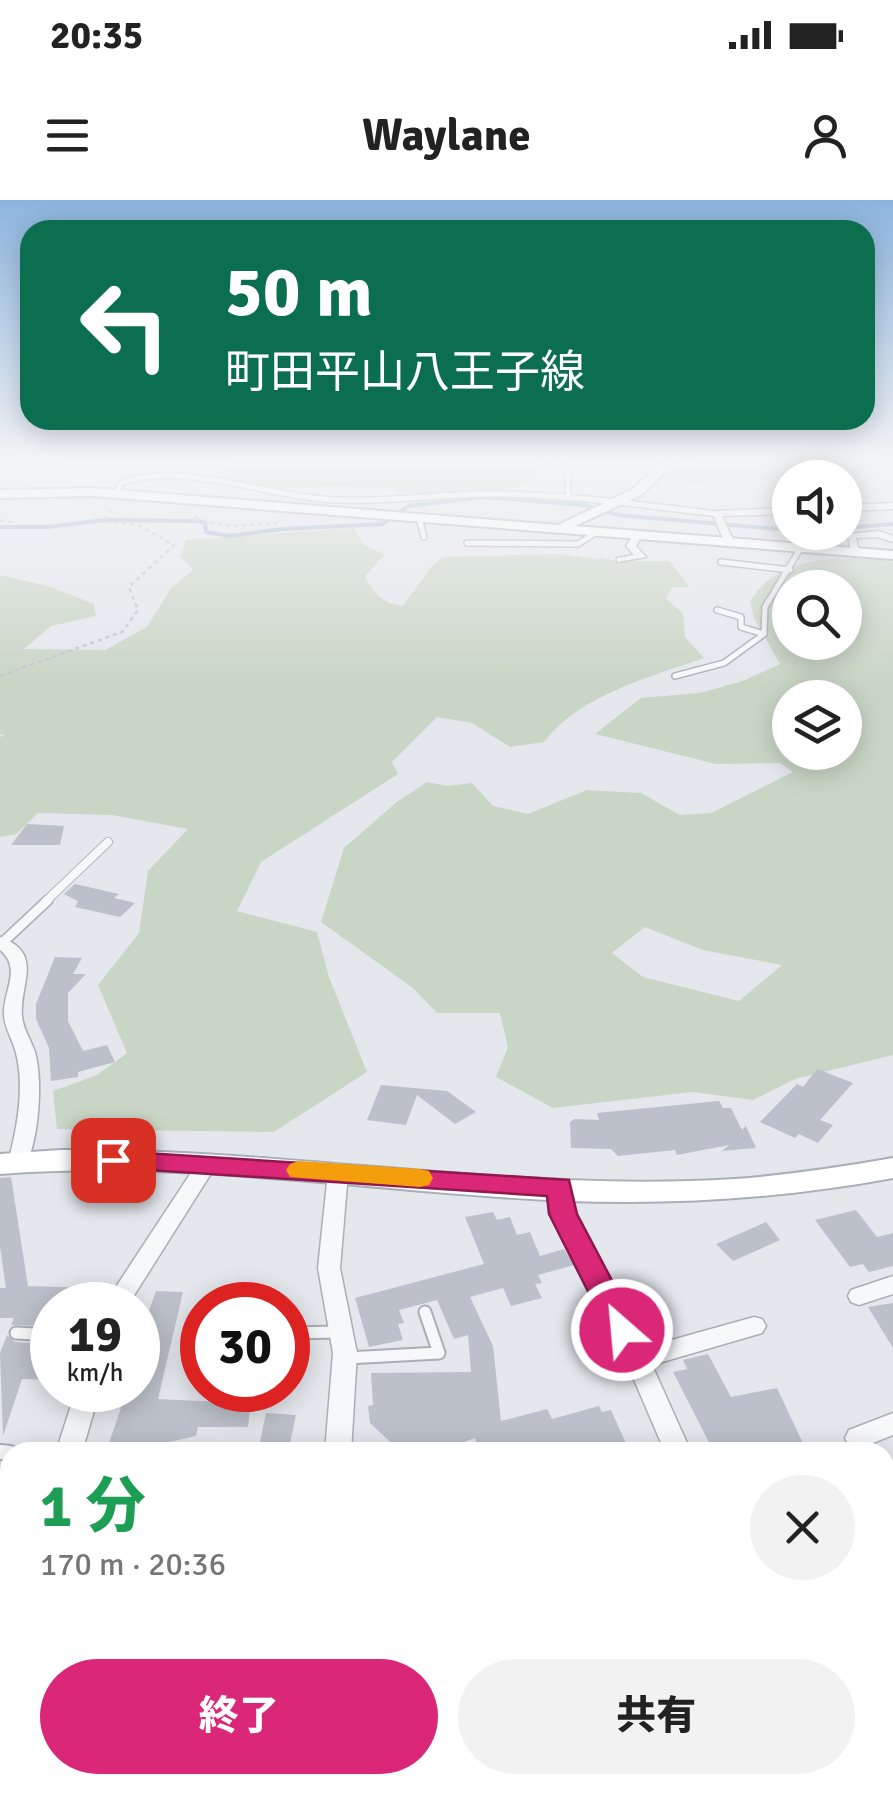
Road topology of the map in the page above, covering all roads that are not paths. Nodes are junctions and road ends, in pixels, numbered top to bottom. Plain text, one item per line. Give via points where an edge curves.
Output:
1 (592, 534) edge
2 (614, 534) edge
3 (726, 534) edge
4 (874, 534) edge
5 (637, 536) junction
6 (467, 544) dead end
7 (730, 544) junction
8 (772, 547) edge
9 (800, 550) edge
10 (818, 550) edge
11 (854, 552) junction
12 (893, 555) edge
13 (620, 560) dead end
14 (721, 562) dead end
15 (790, 570) joint
16 (772, 596) edge
17 (717, 610) dead end
18 (764, 634) junction
19 (734, 639) dead end
20 (750, 649) junction
21 (675, 676) dead end
22 (108, 842) dead end
23 (1, 943) edge
24 (9, 1163) edge
25 (208, 1164) junction
26 (893, 1168) edge
27 (338, 1173) junction
28 (559, 1187) junction
29 (131, 1282) edge
30 (893, 1285) edge
31 (860, 1296) dead end
32 (425, 1312) dead end
33 (754, 1326) dead end
34 (342, 1332) junction
35 (16, 1333) dead end
36 (310, 1333) edge
37 (30, 1334) edge
38 (345, 1358) junction
39 (638, 1359) junction
40 (81, 1412) edge
41 (893, 1424) edge
42 (858, 1438) dead end
43 (72, 1442) edge
44 (339, 1442) edge
45 (674, 1442) edge

1 - 6 lane via 578,544
2 - 5 street
3 - 7 street
4 - 11 street via 851,536
5 - 7 street
5 - 13 street via 631,546 640,558
7 - 8 street
9 - 15 lane
10 - 11 street
11 - 12 street
14 - 15 lane
16 - 18 lane via 764,607
17 - 18 lane
18 - 20 lane
19 - 20 lane via 737,647
20 - 21 lane via 721,667
22 - 23 lane
23 - 24 street via 14,951 22,974 12,1014 26,1055 27,1134
24 - 25 street
25 - 27 street
25 - 29 street
26 - 28 street via 740,1191
27 - 28 street
27 - 34 street via 329,1268
28 - 39 street via 563,1214
30 - 31 street
32 - 38 lane via 439,1353
33 - 39 street
34 - 36 lane
34 - 38 street
35 - 37 lane
38 - 44 street
39 - 45 street
40 - 43 street
41 - 42 street

